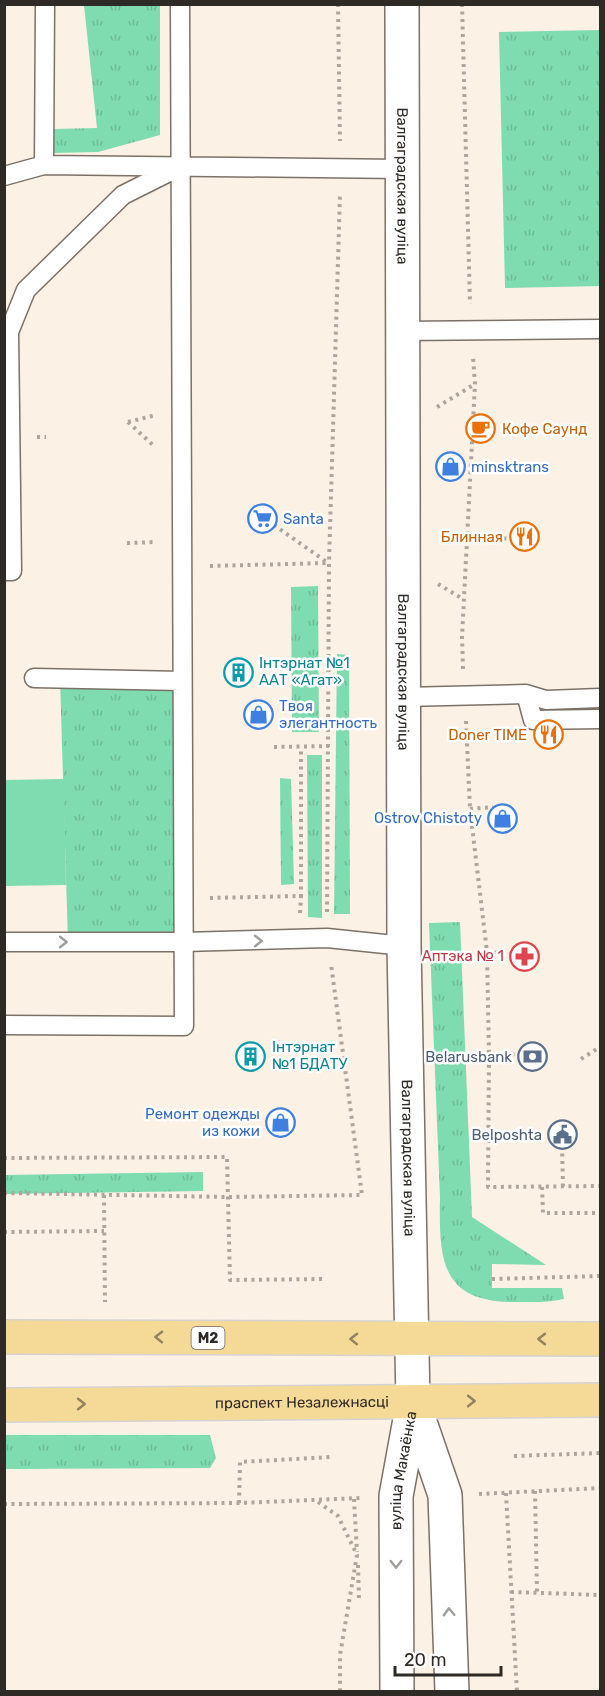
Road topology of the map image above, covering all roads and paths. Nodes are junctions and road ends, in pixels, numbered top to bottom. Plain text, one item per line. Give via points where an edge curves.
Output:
1 (45, 4) edge
2 (180, 4) edge
3 (338, 4) edge
4 (402, 4) edge
5 (462, 4) edge
6 (44, 165) junction
7 (179, 167) junction
8 (341, 169) junction
9 (401, 169) junction
10 (4, 176) edge
11 (401, 330) junction
12 (600, 330) edge
13 (471, 331) junction
14 (8, 475) edge
15 (274, 525) dead end
16 (466, 536) junction
17 (513, 539) dead end
18 (329, 563) junction
19 (181, 567) junction
20 (4, 571) edge
21 (34, 678) dead end
22 (182, 681) junction
23 (465, 694) junction
24 (526, 694) junction
25 (403, 697) junction
26 (600, 699) edge
27 (600, 719) edge
28 (329, 746) junction
29 (274, 747) dead end
30 (302, 747) junction
31 (493, 807) dead end
32 (470, 809) junction
33 (183, 899) junction
34 (327, 938) junction
35 (4, 942) edge
36 (183, 942) junction
37 (404, 946) junction
38 (487, 952) junction
39 (517, 954) dead end
40 (4, 1025) edge
41 (600, 1047) edge
42 (520, 1054) dead end
43 (489, 1055) junction
44 (581, 1059) dead end
45 (562, 1146) dead end
46 (4, 1158) edge
47 (563, 1186) junction
48 (600, 1186) edge
49 (542, 1187) junction
50 (4, 1193) edge
51 (104, 1195) junction
52 (228, 1197) junction
53 (600, 1213) edge
54 (104, 1231) junction
55 (4, 1232) edge
56 (600, 1276) edge
57 (325, 1279) dead end
58 (492, 1279) dead end
59 (4, 1337) edge
60 (105, 1337) junction
61 (600, 1339) edge
62 (412, 1340) junction
63 (600, 1400) edge
64 (413, 1402) junction
65 (4, 1405) edge
66 (600, 1453) edge
67 (514, 1456) dead end
68 (332, 1457) dead end
69 (600, 1488) edge
70 (535, 1491) junction
71 (506, 1493) junction
72 (479, 1494) dead end
73 (369, 1497) dead end
74 (354, 1499) junction
75 (318, 1501) junction
76 (239, 1503) junction
77 (4, 1504) edge
78 (357, 1555) junction
79 (511, 1592) junction
80 (537, 1593) junction
81 (600, 1595) edge
82 (359, 1612) dead end
83 (340, 1692) edge
84 (397, 1692) edge
85 (452, 1692) edge
86 (517, 1692) edge

1 - 6 lane
2 - 7 lane
3 - 8 path
4 - 9 main road, Валгаградская вуліца
5 - 13 path
6 - 7 lane
6 - 10 lane
7 - 8 lane
7 - 14 lane via 123,195 26,290 9,332
7 - 19 lane
8 - 9 lane
8 - 18 path
9 - 11 main road, Валгаградская вуліца
11 - 13 lane
11 - 25 main road, Валгаградская вуліца
12 - 13 lane
13 - 16 path via 475,384
14 - 20 lane via 12,571
15 - 18 path
16 - 17 path
16 - 23 path via 462,637
18 - 19 path
18 - 28 path
19 - 22 lane
21 - 22 lane
22 - 33 lane
23 - 24 lane
23 - 25 lane
23 - 32 path
24 - 26 lane via 546,699
24 - 27 lane via 533,720
25 - 37 main road, Валгаградская вуліца
28 - 30 path
28 - 34 path
29 - 30 path
30 - 33 path via 301,896
31 - 32 path
32 - 38 path
33 - 36 lane
36 -> 34 lane
34 - 37 lane
34 - 52 path via 362,1195
35 -> 36 lane
36 - 40 lane via 184,1026
37 - 62 main road, Валгаградская вуліца
38 - 39 path
38 - 43 path
41 - 44 path
42 - 43 path
43 - 49 path via 488,1187
45 - 47 path
46 - 52 path via 227,1157
47 - 48 path
47 - 49 path
49 - 53 path via 543,1214
50 - 51 path
51 - 52 path
51 - 54 path
52 - 57 path via 230,1280
54 - 55 path
54 - 60 path
56 - 58 path
59 - 60 main road, М2
62 -> 60 main road, М2
61 -> 62 main road, М2
62 - 64 main road, Валгаградская вуліца
64 -> 63 main road, праспект Незалежнасці
65 -> 64 main road, праспект Незалежнасці
64 -> 84 main road, вуліца Макаёнка via 396,1496
85 -> 64 main road, вуліца Макаёнка via 445,1495
66 - 67 path
68 - 76 path via 240,1462
69 - 70 path
70 - 71 path
70 - 80 path
71 - 72 path
71 - 79 path
73 - 74 path
74 - 75 path
74 - 78 path
75 - 76 path
75 - 78 path via 338,1516
76 - 77 path
78 - 82 path
78 - 83 path via 340,1655
79 - 80 path
79 - 86 path
80 - 81 path

